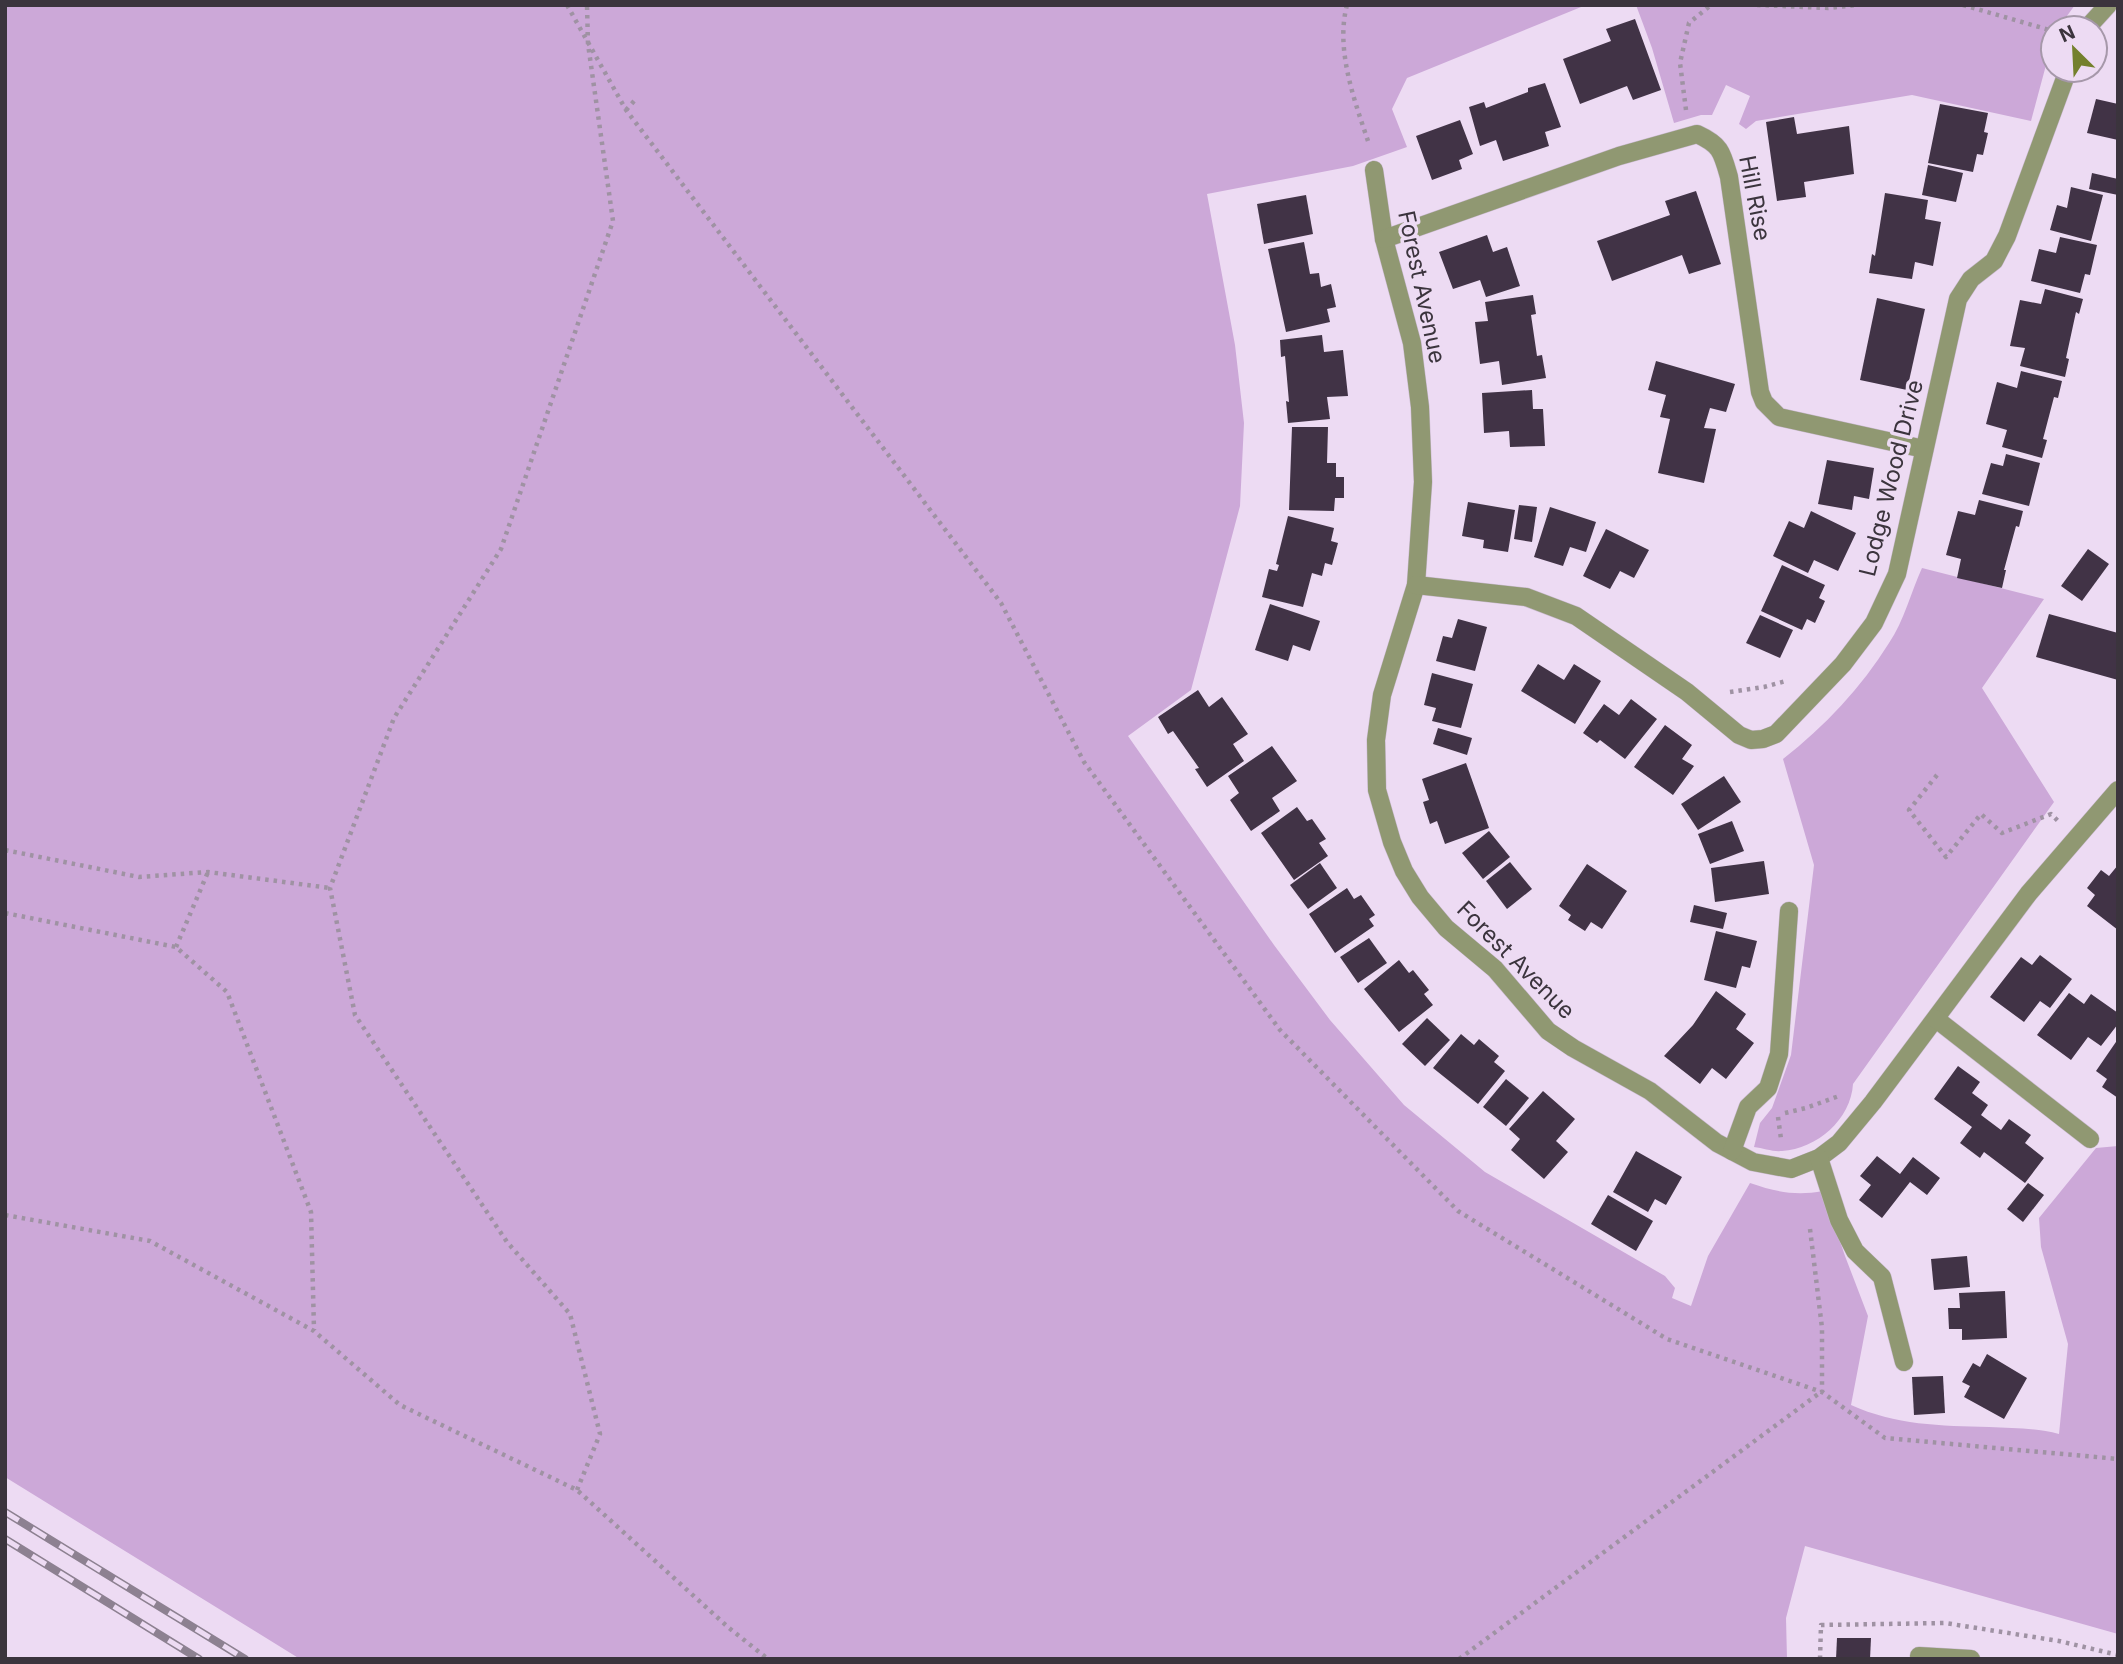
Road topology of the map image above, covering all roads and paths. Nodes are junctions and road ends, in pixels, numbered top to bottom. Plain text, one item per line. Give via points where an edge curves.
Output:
1 (567, 5) edge
2 (587, 5) edge
3 (1347, 5) edge
4 (1711, 5) edge
5 (1757, 5) edge
6 (1857, 5) edge
7 (1963, 5) edge
8 (2039, 27) edge
9 (588, 44) junction
10 (2063, 84) edge
11 (635, 100) dead end
12 (626, 110) junction
13 (1690, 135) junction
14 (1374, 170) joint
15 (1384, 239) junction
16 (1924, 449) junction
17 (1416, 585) junction
18 (1829, 679) junction
19 (1696, 699) junction
20 (1937, 775) dead end
21 (2118, 790) edge
22 (2076, 838) junction
23 (5, 850) edge
24 (208, 873) junction
25 (330, 888) junction
26 (1789, 911) dead end
27 (5, 913) edge
28 (176, 947) junction
29 (1936, 1019) junction
30 (1873, 1102) junction
31 (2090, 1139) dead end
32 (1732, 1151) junction
33 (1819, 1158) junction
34 (1791, 1169) junction
35 (5, 1216) edge
36 (1809, 1221) dead end
37 (314, 1331) junction
38 (1904, 1362) dead end
39 (1822, 1392) junction
40 (2118, 1459) edge
41 (577, 1490) junction
42 (1919, 1656) dead end
43 (768, 1659) edge
44 (1460, 1659) edge
45 (1971, 1659) edge

1 - 9 path
2 - 9 path
3 - 14 path via 1346,56
4 - 13 path via 1689,23 1680,63
5 - 6 path
7 - 8 path
9 - 12 path
9 - 25 path via 613,221 501,549 394,718
10 - 16 street, Lodge Wood Drive via 2007,236 1994,261 1971,279 1958,299
11 - 12 path
12 - 39 path via 1001,603 1084,762 1280,1030 1458,1211 1667,1339
13 - 15 street
13 - 16 street, Hill Rise via 1714,142 1729,177 1764,402 1779,417
14 - 15 street, Forest Avenue
15 - 17 street, Forest Avenue via 1412,343 1420,407 1423,482
16 - 18 street, Lodge Wood Drive via 1897,574 1874,623
17 - 19 street, Lodge Wood Drive via 1526,597 1576,616
17 - 32 street, Forest Avenue via 1382,695 1376,740 1377,790 1404,871 1447,928 1495,969 1548,1031 1650,1091
18 - 19 path via 1818,669 1764,687 1727,692 1702,689
18 - 19 street, Lodge Wood Drive via 1776,734 1763,739 1739,735
20 - 22 path via 1909,810 1946,857 1981,814 2002,833 2052,814
21 - 22 street
22 - 29 street via 2029,893
23 - 24 path via 139,877
24 - 25 path
24 - 28 path
25 - 41 path via 355,1014 507,1242 570,1314 600,1434
26 - 32 street via 1779,1054 1768,1088 1748,1107
27 - 28 path
28 - 37 path via 227,992 311,1212
29 - 30 street
29 - 31 street
30 - 33 street via 1839,1143
30 - 34 path via 1857,1087 1778,1115 1782,1151
32 - 34 street, Forest Avenue via 1752,1162
33 - 34 street
33 - 38 street via 1839,1220 1855,1251 1882,1277
35 - 37 path via 150,1241
36 - 39 path via 1822,1328
37 - 41 path via 400,1405
39 - 40 path via 1885,1438
39 - 44 path
41 - 43 path
42 - 45 street

